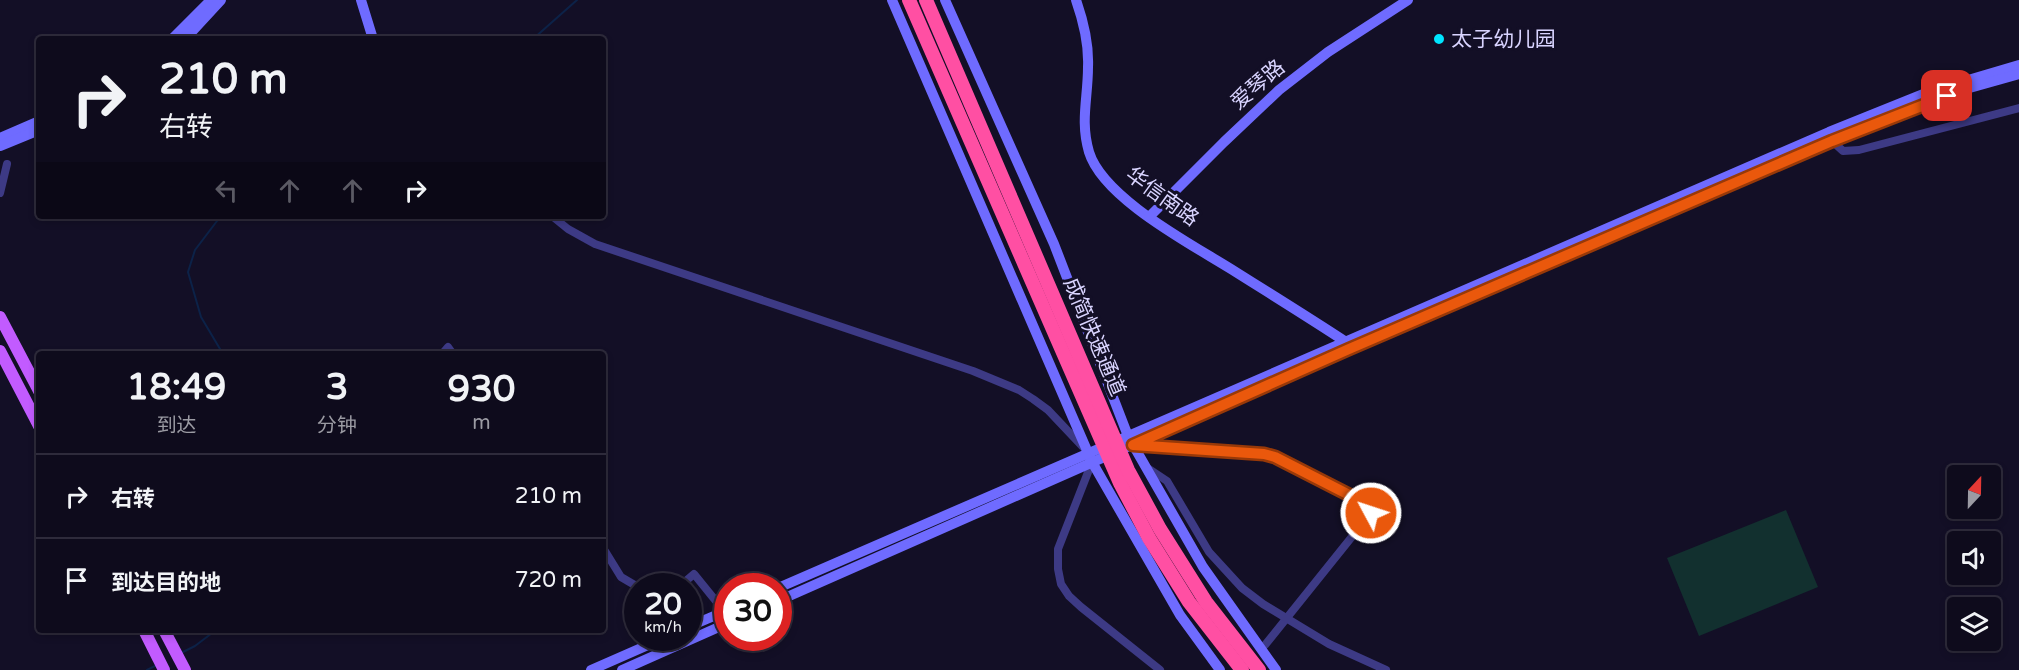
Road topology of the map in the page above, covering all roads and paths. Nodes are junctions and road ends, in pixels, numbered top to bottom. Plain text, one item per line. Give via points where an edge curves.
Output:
1 (211, 0) edge
2 (221, 0) edge
3 (361, 0) edge
4 (892, 0) edge
5 (909, 0) edge
6 (926, 0) edge
7 (945, 0) edge
8 (1076, 0) edge
9 (1408, 0) edge
10 (175, 36) edge
11 (188, 36) edge
12 (372, 36) edge
13 (2019, 65) edge
14 (2019, 74) edge
15 (2019, 108) edge
16 (36, 122) edge
17 (36, 131) edge
18 (0, 138) edge
19 (1832, 141) junction
20 (0, 146) edge
21 (7, 164) dead end
22 (0, 193) edge
23 (1149, 217) junction
24 (556, 219) edge
25 (0, 317) edge
26 (1347, 345) junction
27 (0, 351) edge
28 (36, 385) edge
29 (36, 420) edge
30 (1130, 440) junction
31 (1090, 458) junction
32 (1145, 466) junction
33 (606, 552) edge
34 (624, 580) edge
35 (702, 582) edge
36 (792, 582) edge
37 (792, 595) edge
38 (714, 597) edge
39 (1286, 618) junction
40 (714, 629) edge
41 (146, 633) edge
42 (166, 633) edge
43 (1265, 645) dead end
44 (634, 651) edge
45 (164, 670) edge
46 (185, 670) edge
47 (591, 670) edge
48 (622, 670) edge
49 (1160, 670) edge
50 (1220, 670) edge
51 (1242, 670) edge
52 (1259, 670) edge
53 (1276, 670) edge
54 (1386, 670) edge

1 - 10 street
2 - 11 street
3 - 12 street
4 - 31 street
5 - 51 highway, 成简快速通道, bridge via 1120,483 1189,602
6 - 52 highway, 成简快速通道, bridge via 1128,470 1206,602
7 - 30 street via 1054,244
8 - 23 street, 华信南路 via 1086,40 1083,122 1090,154 1104,178
9 - 23 street, 爱琴路 via 1328,52 1279,90
13 - 26 street via 1931,91 1829,132
14 - 19 street via 1966,88
15 - 19 street via 1859,150 1844,151
16 - 18 street
17 - 20 street
19 - 26 street
21 - 22 street
23 - 26 street, 华信南路
24 - 31 street via 595,244 1019,390 1048,410
25 - 28 main road
26 - 30 street
27 - 29 main road
30 - 31 street
30 - 32 street
30 - 39 street via 1275,457 1370,509 1371,513
31 - 36 street
31 - 37 street
31 - 49 street via 1058,549 1061,584 1080,607
31 - 50 street via 1180,615
32 - 39 street via 1167,481 1209,552 1228,574
32 - 53 street via 1203,567
33 - 34 street
35 - 38 street
39 - 43 street
39 - 54 street via 1329,644
40 - 48 street
41 - 45 main road
42 - 46 main road
44 - 47 street

